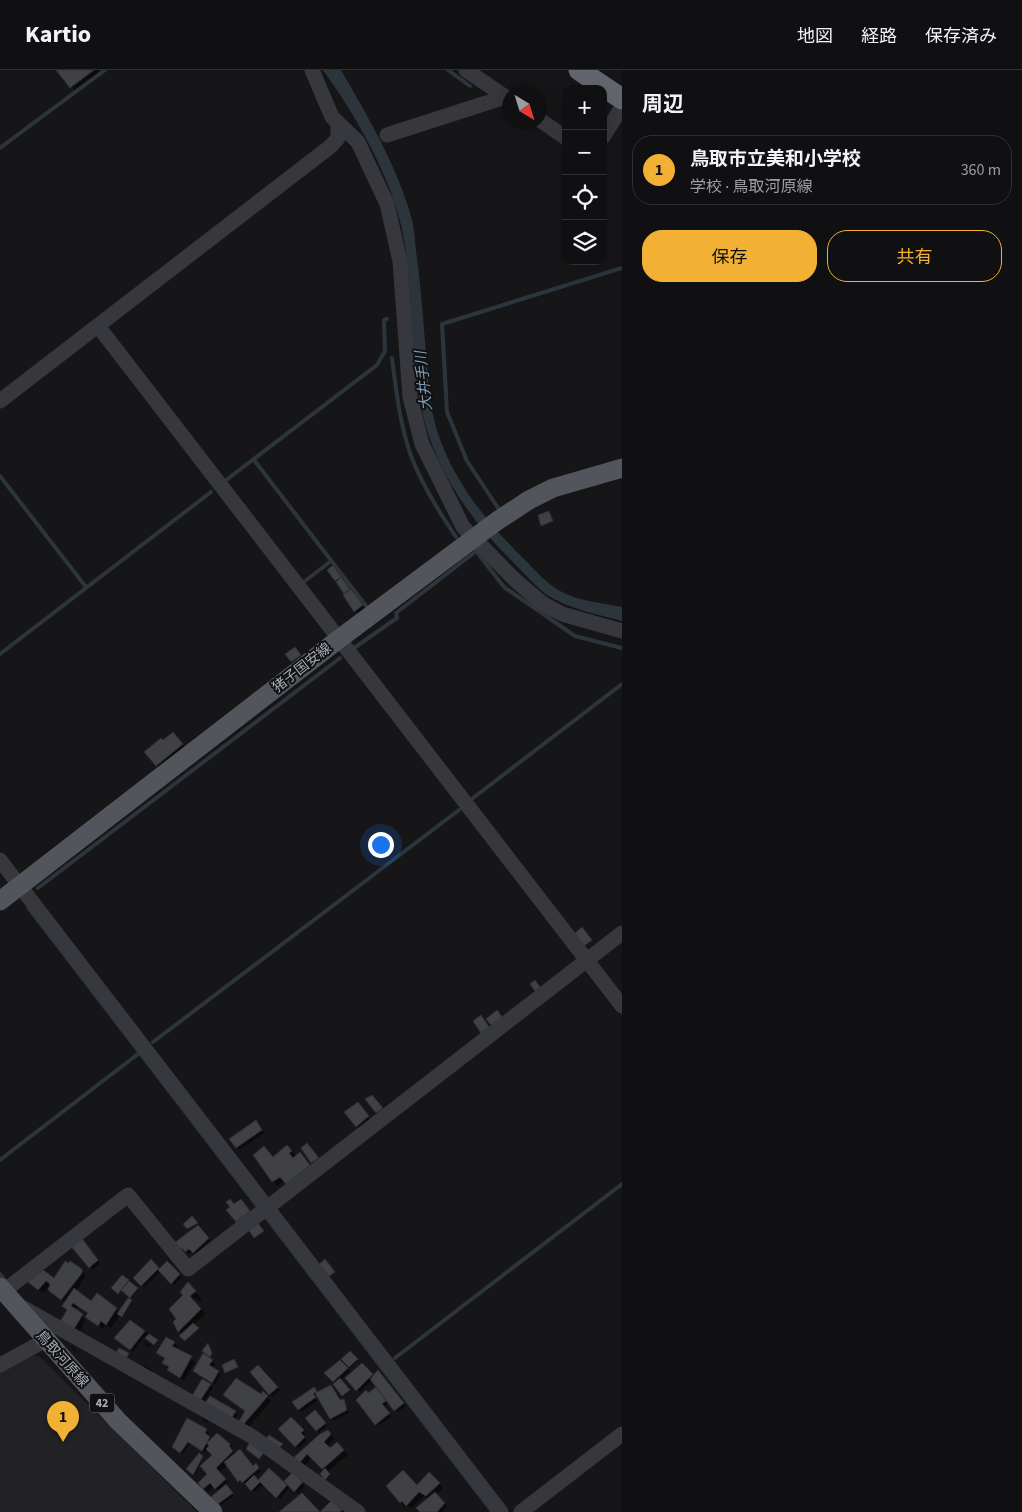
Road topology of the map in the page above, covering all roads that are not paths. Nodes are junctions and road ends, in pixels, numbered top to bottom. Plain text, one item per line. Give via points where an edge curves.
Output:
1 (312, 70) edge
2 (466, 70) edge
3 (579, 70) edge
4 (607, 81) edge
5 (502, 95) edge
6 (622, 99) edge
7 (502, 100) edge
8 (622, 107) edge
9 (338, 124) junction
10 (547, 125) edge
11 (387, 134) dead end
12 (612, 134) edge
13 (562, 135) edge
14 (98, 326) junction
15 (0, 401) edge
16 (622, 468) edge
17 (475, 537) junction
18 (622, 630) edge
19 (339, 639) junction
20 (0, 860) edge
21 (20, 886) junction
22 (0, 901) edge
23 (622, 933) edge
24 (587, 960) junction
25 (622, 1006) edge
26 (268, 1206) junction
27 (5, 1293) edge
28 (46, 1340) junction
29 (0, 1365) edge
30 (622, 1434) edge
31 (213, 1512) edge
32 (358, 1512) edge
33 (501, 1512) edge
34 (521, 1512) edge

1 - 9 street
2 - 5 street
3 - 4 highway
4 - 6 highway
7 - 11 street
8 - 12 street
9 - 14 street via 338,138 331,146
9 - 17 street via 358,142 387,204 400,261 414,419 439,482 463,527
10 - 13 street
14 - 15 street
14 - 19 street
16 - 17 main road, 猪子国安線 via 553,488 529,500
17 - 18 street via 542,603 562,614
17 - 19 main road, 猪子国安線
19 - 21 main road, 猪子国安線
19 - 24 street
20 - 21 street
21 - 22 main road, 猪子国安線
21 - 26 street
23 - 24 street
24 - 25 street
24 - 26 street
26 - 27 street via 188,1269 128,1195
26 - 33 street
27 - 28 main road, 鳥取河原線 / 42
27 - 32 street via 253,1437
28 - 29 street
28 - 31 main road, 鳥取河原線 / 42 via 118,1421
30 - 34 street

